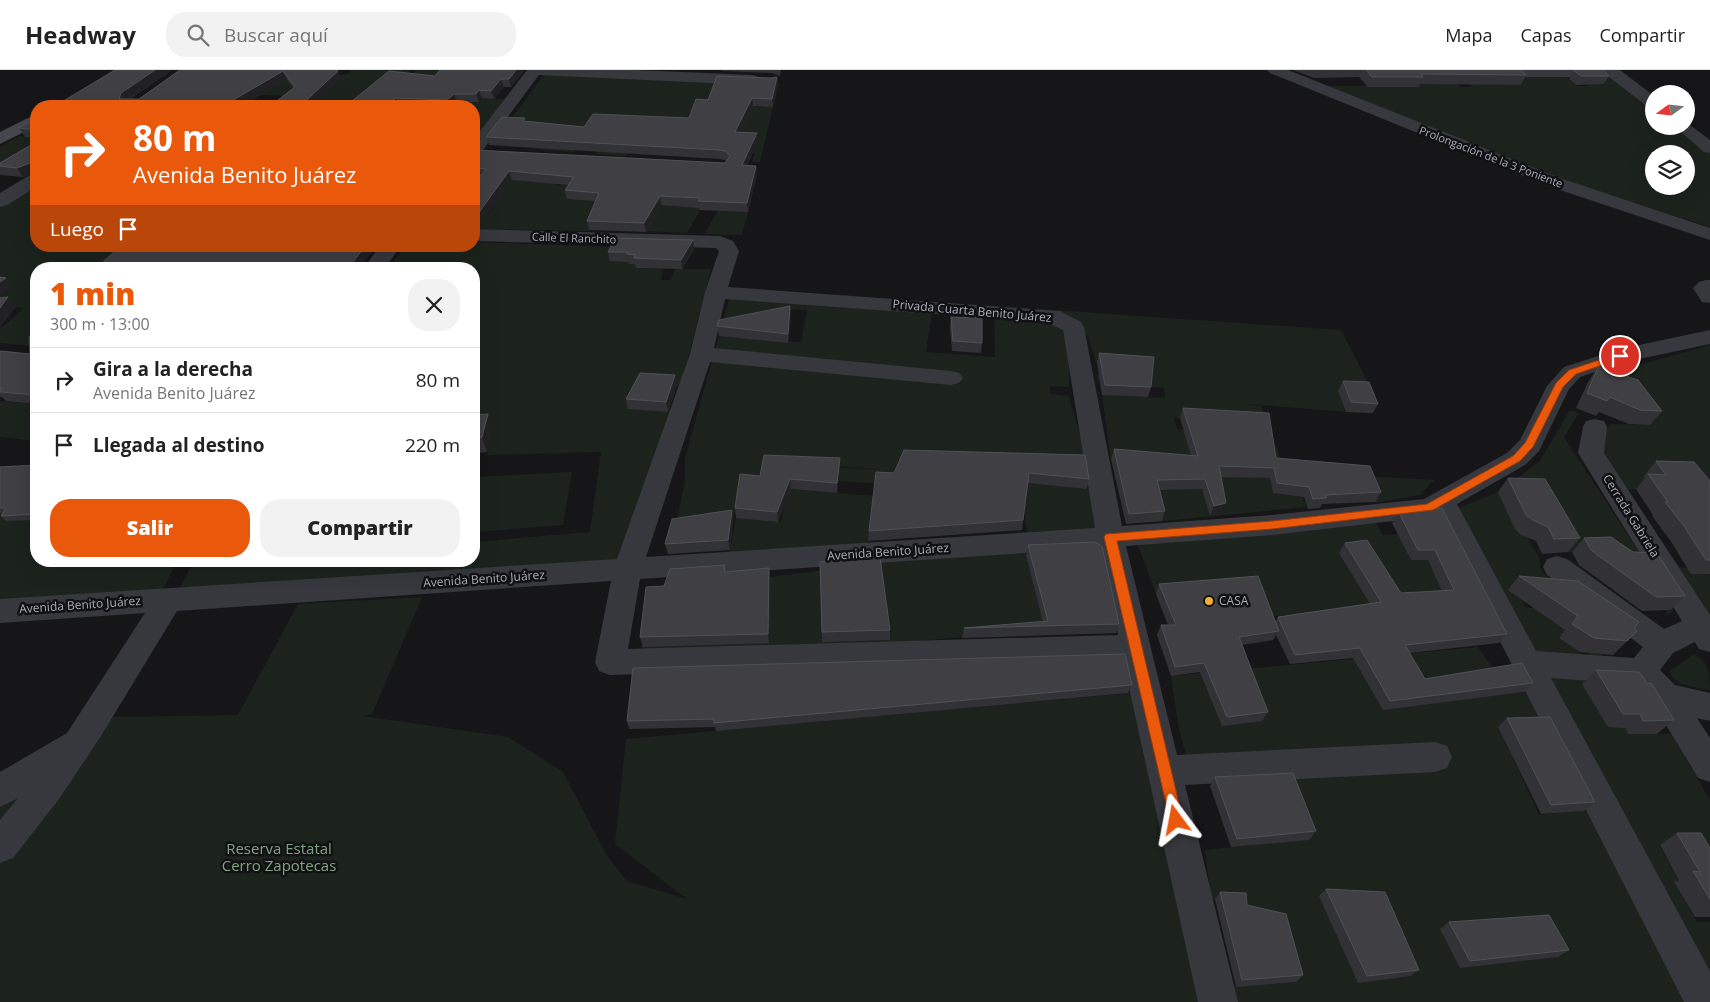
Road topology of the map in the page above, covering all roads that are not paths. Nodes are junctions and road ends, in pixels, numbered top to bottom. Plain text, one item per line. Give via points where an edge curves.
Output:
1 (535, 70) edge
2 (1275, 70) edge
3 (1465, 70) edge
4 (1521, 71) edge
5 (1582, 71) edge
6 (1611, 71) edge
7 (772, 80) edge
8 (1645, 97) edge
9 (30, 122) edge
10 (1693, 135) edge
11 (0, 139) edge
12 (480, 143) edge
13 (1710, 148) edge
14 (480, 152) edge
15 (494, 153) edge
16 (30, 183) edge
17 (0, 201) edge
18 (1710, 234) edge
19 (480, 235) edge
20 (386, 252) edge
21 (378, 262) edge
22 (716, 292) junction
23 (1710, 337) edge
24 (700, 354) junction
25 (951, 378) dead end
26 (1595, 428) dead end
27 (1442, 501) junction
28 (1110, 537) junction
29 (1557, 567) dead end
30 (628, 570) junction
31 (169, 599) junction
32 (0, 611) edge
33 (1705, 633) edge
34 (1662, 644) junction
35 (1135, 647) junction
36 (1527, 663) junction
37 (1642, 672) junction
38 (1666, 696) junction
39 (1710, 707) edge
40 (81, 740) junction
41 (1435, 757) dead end
42 (1710, 767) edge
43 (1164, 771) junction
44 (0, 791) edge
45 (0, 846) edge
46 (1218, 1002) edge
47 (1704, 1002) edge

1 - 7 street
1 - 12 street
2 - 18 street, Prolongación de la 3 Poniente via 1554,182
3 - 4 street
4 - 5 street
5 - 6 street
6 - 8 street
9 - 11 street
10 - 13 street
14 - 15 street
16 - 17 street
19 - 22 street, Calle El Ranchito via 720,242 729,251
20 - 21 street
22 - 24 street
22 - 28 street, Privada Cuarta Benito Juárez via 1052,316 1073,327
23 - 27 street, Avenida Benito Juárez via 1620,356 1572,372 1559,386 1530,445 1516,459
24 - 25 street
24 - 30 street
26 - 33 street, Cerrada Gabriela via 1591,453
27 - 28 street, Avenida Benito Juárez via 1429,508 1272,525
27 - 36 street
28 - 30 street, Avenida Benito Juárez
28 - 35 street
29 - 34 street
30 - 31 street, Avenida Benito Juárez
30 - 35 street via 610,662
31 - 32 street, Avenida Benito Juárez
31 - 40 street
33 - 34 street
34 - 37 street
35 - 43 street
36 - 37 street
36 - 47 street
37 - 38 street
38 - 39 street
38 - 42 street
40 - 44 street
40 - 45 street via 30,812
41 - 43 street
43 - 46 street

